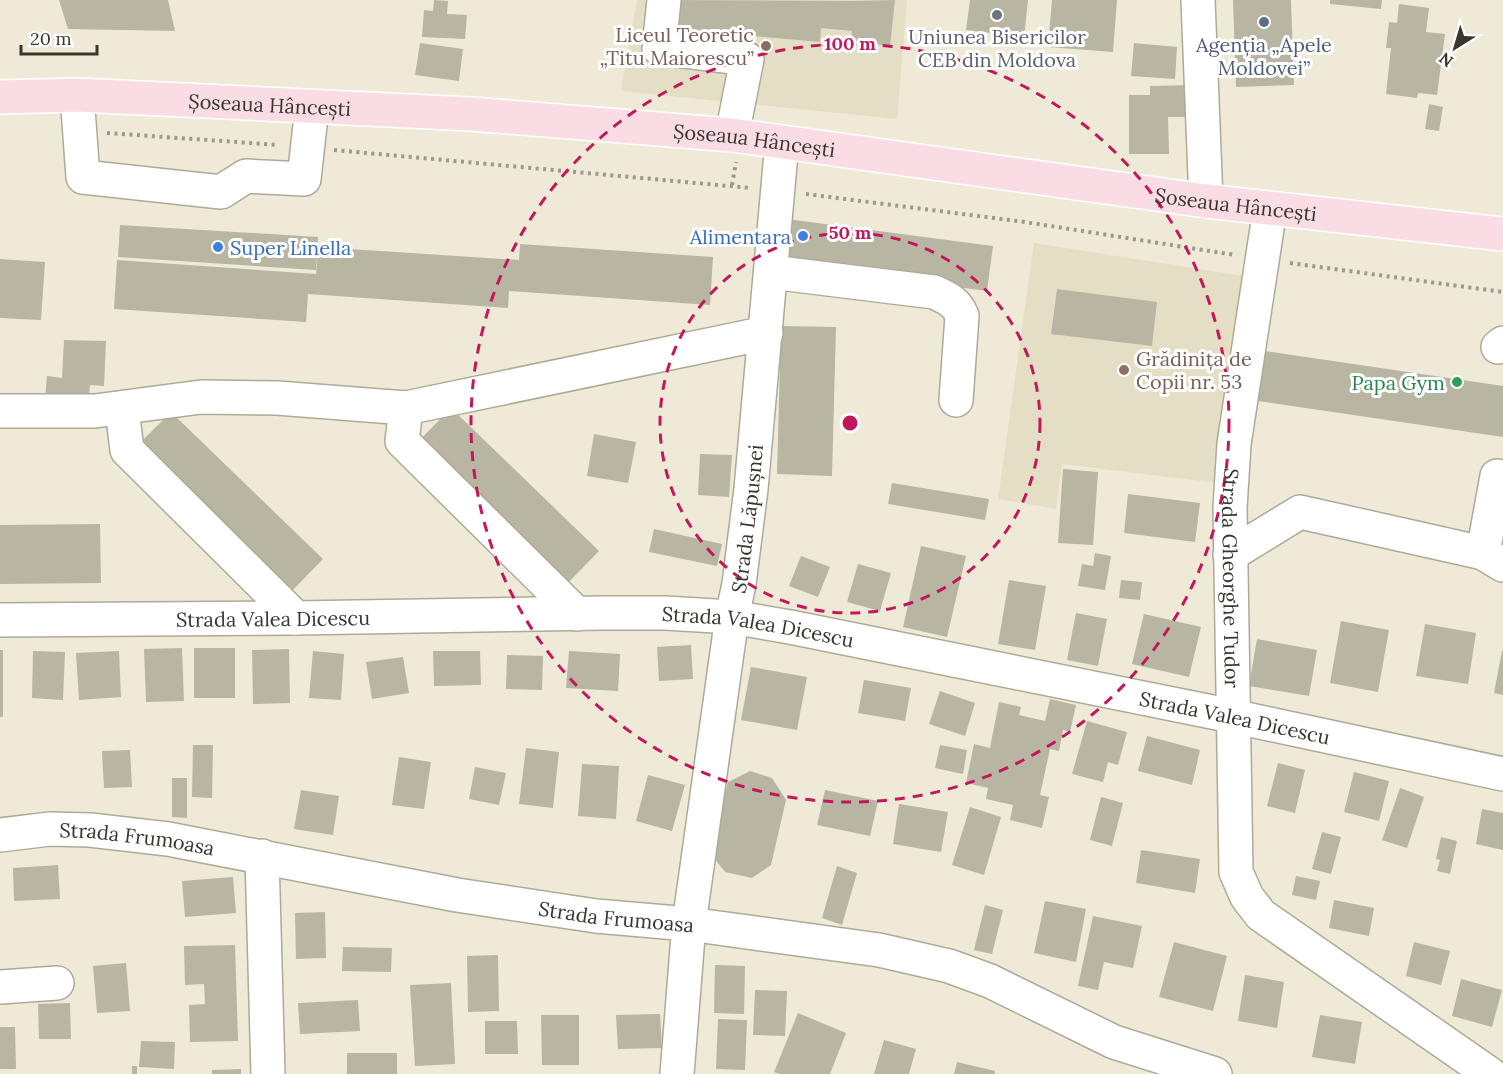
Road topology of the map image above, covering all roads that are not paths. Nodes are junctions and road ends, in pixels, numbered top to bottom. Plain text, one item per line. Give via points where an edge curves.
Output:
1 (664, 0) edge
2 (1198, 0) edge
3 (78, 95) junction
4 (0, 97) edge
5 (312, 107) junction
6 (782, 142) junction
7 (734, 147) junction
8 (1206, 201) junction
9 (1270, 209) junction
10 (1503, 234) edge
11 (771, 272) junction
12 (766, 333) junction
13 (956, 400) dead end
14 (406, 408) junction
15 (122, 409) junction
16 (0, 411) edge
17 (1503, 477) edge
18 (1230, 555) junction
19 (1493, 559) edge
20 (578, 614) junction
21 (732, 617) junction
22 (296, 618) junction
23 (0, 620) edge
24 (1232, 716) junction
25 (1503, 774) edge
26 (0, 835) edge
27 (262, 856) junction
28 (689, 924) junction
29 (57, 983) dead end
30 (0, 987) edge
31 (268, 1074) edge
32 (677, 1074) edge
33 (1215, 1074) edge
34 (1490, 1074) edge

1 - 7 street via 659,48 747,59
2 - 8 street
3 - 4 main road, Șoseaua Hâncești
3 - 5 main road, Șoseaua Hâncești
3 - 5 street via 84,177 221,192 246,176 304,179
5 - 7 main road, Șoseaua Hâncești via 494,116
6 - 7 main road, Șoseaua Hâncești
6 - 8 main road, Șoseaua Hâncești
6 - 11 street, Strada Lăpușnei
8 - 9 main road, Șoseaua Hâncești
9 - 10 main road, Șoseaua Hâncești
9 - 18 street, Strada Gheorghe Tudor via 1234,444
11 - 12 street, Strada Lăpușnei
11 - 13 street via 934,292 948,299 959,307 962,316
12 - 14 street
12 - 21 street, Strada Lăpușnei via 739,585
14 - 15 street via 277,398 201,397
14 - 20 street via 402,441
15 - 16 street
15 - 22 street via 127,450
17 - 19 street via 1497,476
18 - 19 street via 1300,512
18 - 24 street, Strada Gheorghe Tudor
20 - 21 street, Strada Valea Dicescu
20 - 22 street, Strada Valea Dicescu
21 - 24 street, Strada Valea Dicescu
21 - 28 street, Strada Lăpușnei
22 - 23 street, Strada Valea Dicescu
24 - 25 street, Strada Valea Dicescu
24 - 34 street, Strada Gheorghe Tudor via 1236,872 1247,897 1261,915
26 - 27 street, Strada Frumoasa via 90,830
27 - 28 street, Strada Frumoasa via 457,895 596,916
27 - 31 street
28 - 32 street, Strada Lăpușnei
28 - 33 street, Strada Frumoasa via 879,950 949,966 990,981 1114,1042
29 - 30 street

